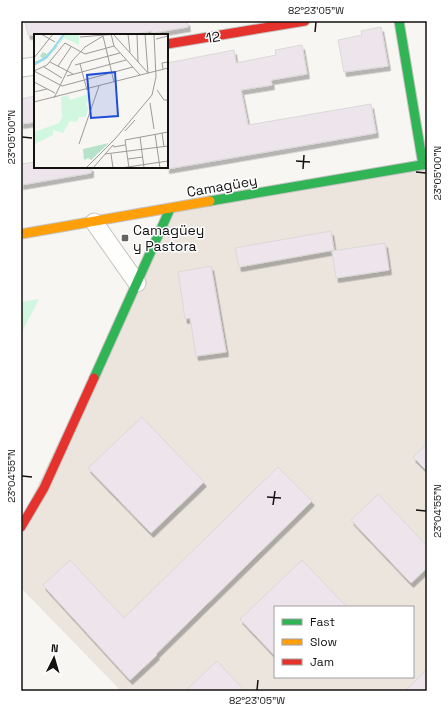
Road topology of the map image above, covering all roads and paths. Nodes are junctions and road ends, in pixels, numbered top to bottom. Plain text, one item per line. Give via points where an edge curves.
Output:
1 (305, 21) edge
2 (399, 21) edge
3 (168, 44) edge
4 (34, 66) edge
5 (21, 68) edge
6 (425, 165) edge
7 (170, 208) junction
8 (94, 222) junction
9 (21, 234) edge
10 (137, 283) junction
11 (21, 527) edge

1 - 3 street, 12
2 - 6 street
4 - 5 street
6 - 7 street, Camagüey
7 - 8 street, Camagüey
7 - 10 street
8 - 9 street, Camagüey
8 - 10 street
10 - 11 street via 44,488

